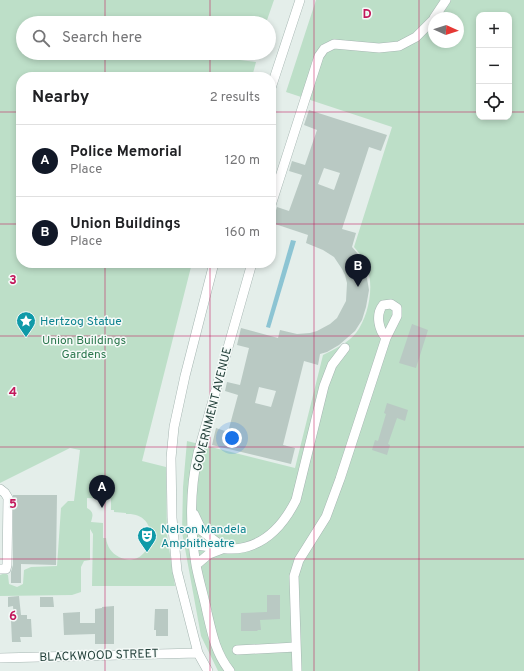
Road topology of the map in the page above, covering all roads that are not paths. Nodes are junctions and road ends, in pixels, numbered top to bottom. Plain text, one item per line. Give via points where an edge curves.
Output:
1 (300, 0) edge
2 (446, 0) edge
3 (438, 12) edge
4 (428, 24) edge
5 (276, 73) edge
6 (276, 189) edge
7 (213, 268) edge
8 (251, 268) edge
9 (386, 338) dead end
10 (346, 348) dead end
11 (0, 490) edge
12 (192, 511) junction
13 (194, 545) junction
14 (225, 548) junction
15 (196, 565) junction
16 (0, 569) edge
17 (296, 647) junction
18 (237, 650) dead end
19 (198, 653) junction
20 (0, 658) edge
21 (208, 671) edge
22 (230, 671) edge
23 (297, 671) edge

1 - 5 street
2 - 3 street
4 - 6 street via 416,37 399,46 379,48 334,44 324,49 319,56
7 - 19 street via 183,384 174,427 171,458 175,554 180,585
8 - 12 street, GOVERNMENT AVENUE via 198,453
9 - 17 street via 326,517 299,560 294,576
10 - 14 street via 332,366 324,386 296,500 289,514 268,537 251,545
11 - 16 street via 6,493 8,498 7,565 6,568
12 - 13 street, GOVERNMENT AVENUE
12 - 14 street via 202,531
13 - 14 street
13 - 15 street, GOVERNMENT AVENUE
14 - 15 street via 209,554
15 - 22 street, GOVERNMENT AVENUE via 213,639 220,657
17 - 18 street
17 - 23 street
19 - 20 street, BLACKWOOD STREET
19 - 21 street

